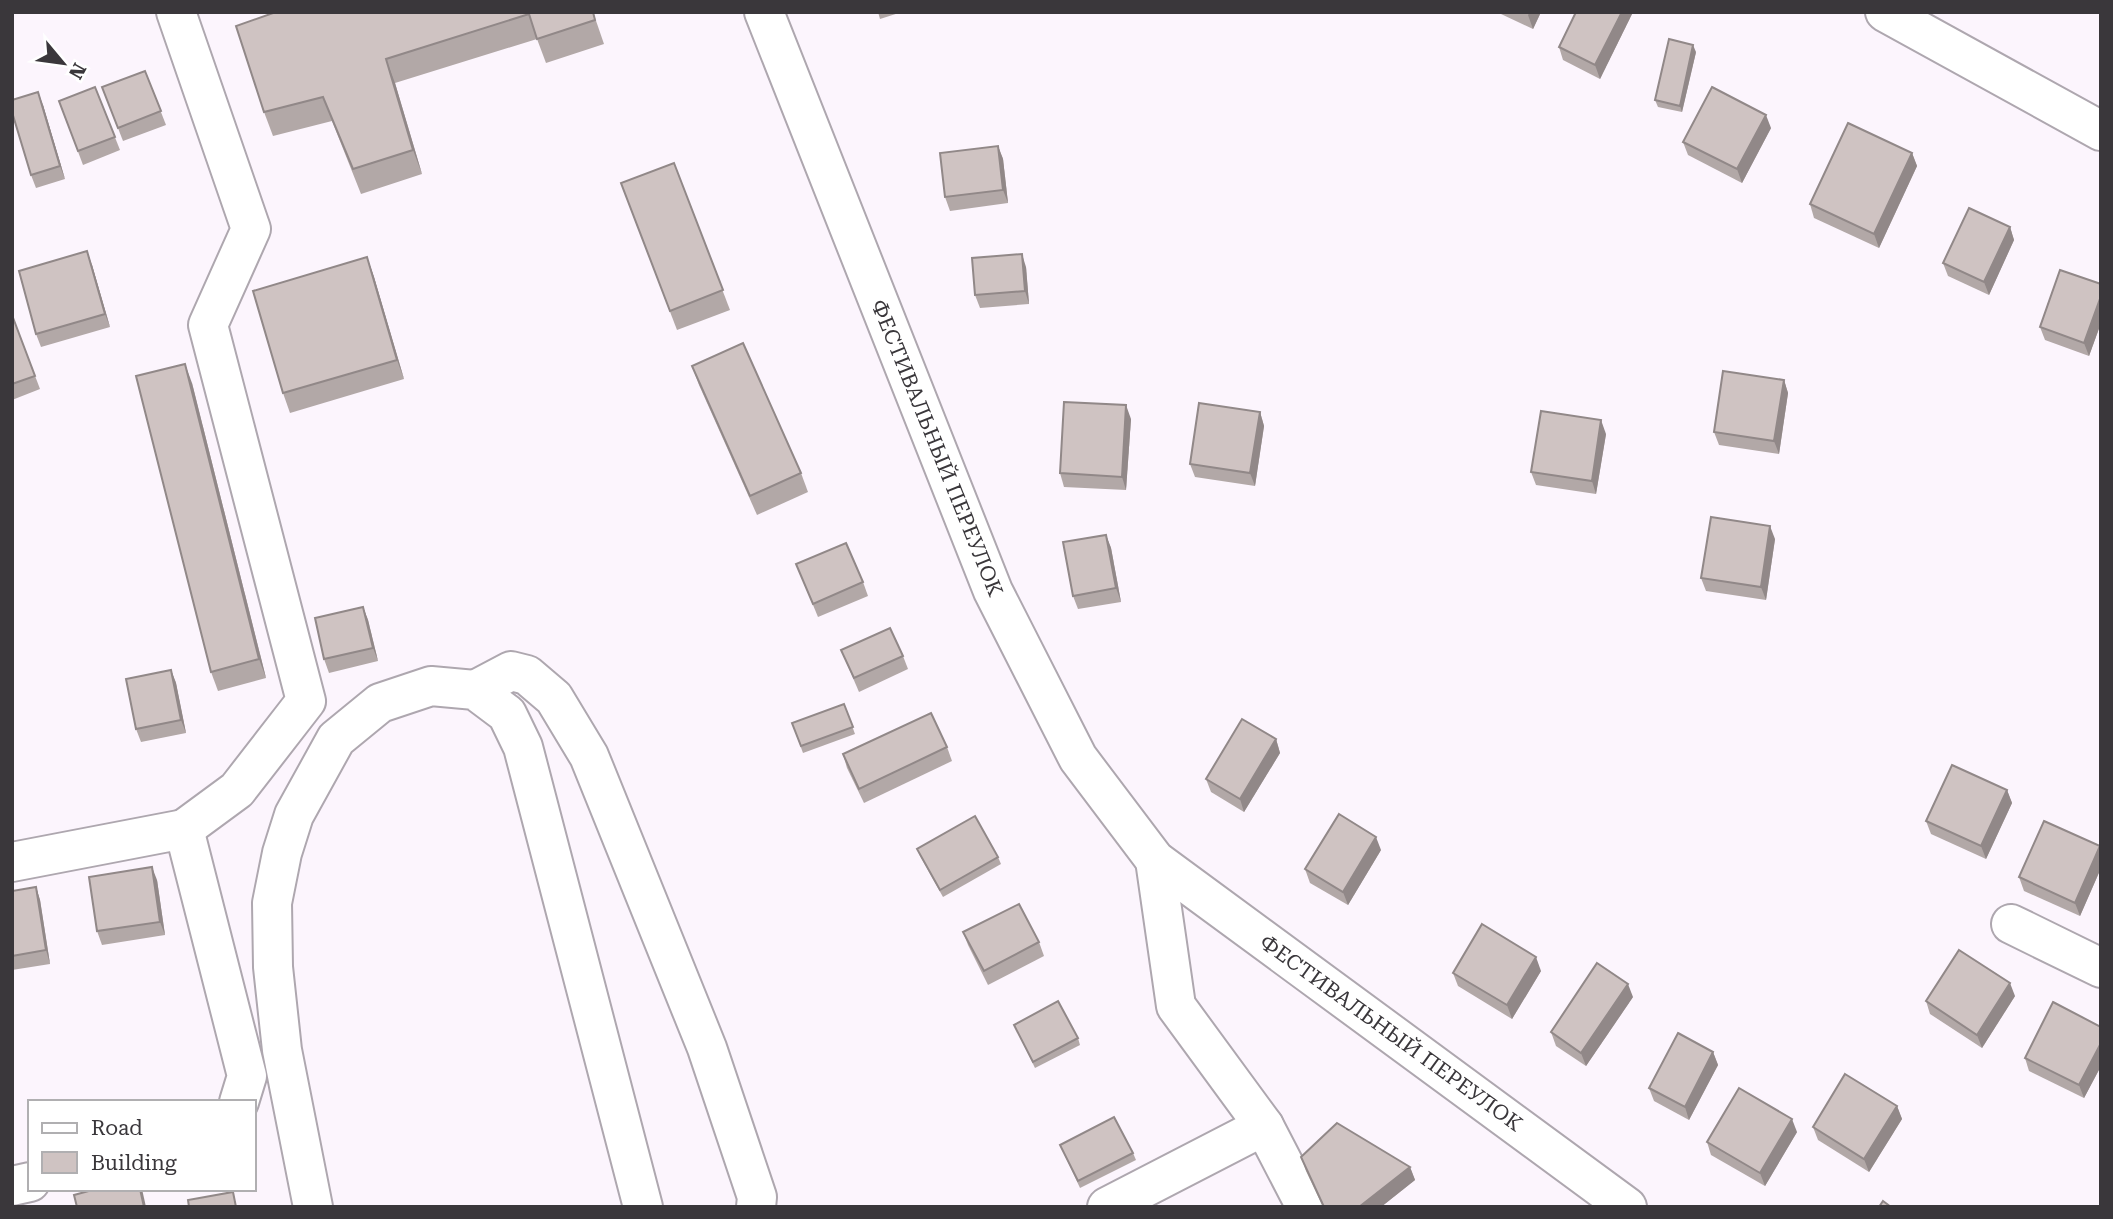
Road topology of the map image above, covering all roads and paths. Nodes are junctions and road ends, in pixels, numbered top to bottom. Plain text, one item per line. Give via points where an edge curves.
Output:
1 (176, 12) edge
2 (764, 12) edge
3 (1885, 12) edge
4 (2101, 131) edge
5 (475, 690) junction
6 (306, 701) junction
7 (336, 739) junction
8 (184, 829) junction
9 (1155, 860) junction
10 (12, 862) edge
11 (2011, 924) dead end
12 (2101, 968) edge
13 (240, 1100) edge
14 (1264, 1125) junction
15 (313, 1207) edge
16 (643, 1207) edge
17 (756, 1207) edge
18 (1107, 1207) edge
19 (1306, 1207) edge
20 (1627, 1207) edge

1 - 6 street via 251,229 208,326
2 - 9 street, ФЕСТИВАЛЬНЫЙ ПЕРЕУЛОК via 993,591 1079,758
3 - 4 street
5 - 7 street via 431,686 380,704
5 - 16 street via 507,714 523,747
5 - 17 street via 511,671 527,675 554,698 589,757 707,1048 757,1197
6 - 7 street
6 - 8 street via 237,790
7 - 15 street via 294,815 272,903 282,1050
8 - 10 street
8 - 13 street via 247,1076
9 - 14 street, ФЕСТИВАЛЬНЫЙ ПЕРЕУЛОК via 1176,1006
9 - 20 street, ФЕСТИВАЛЬНЫЙ ПЕРЕУЛОК
11 - 12 street
14 - 18 street
14 - 19 street, ФЕСТИВАЛЬНЫЙ ПЕРЕУЛОК

